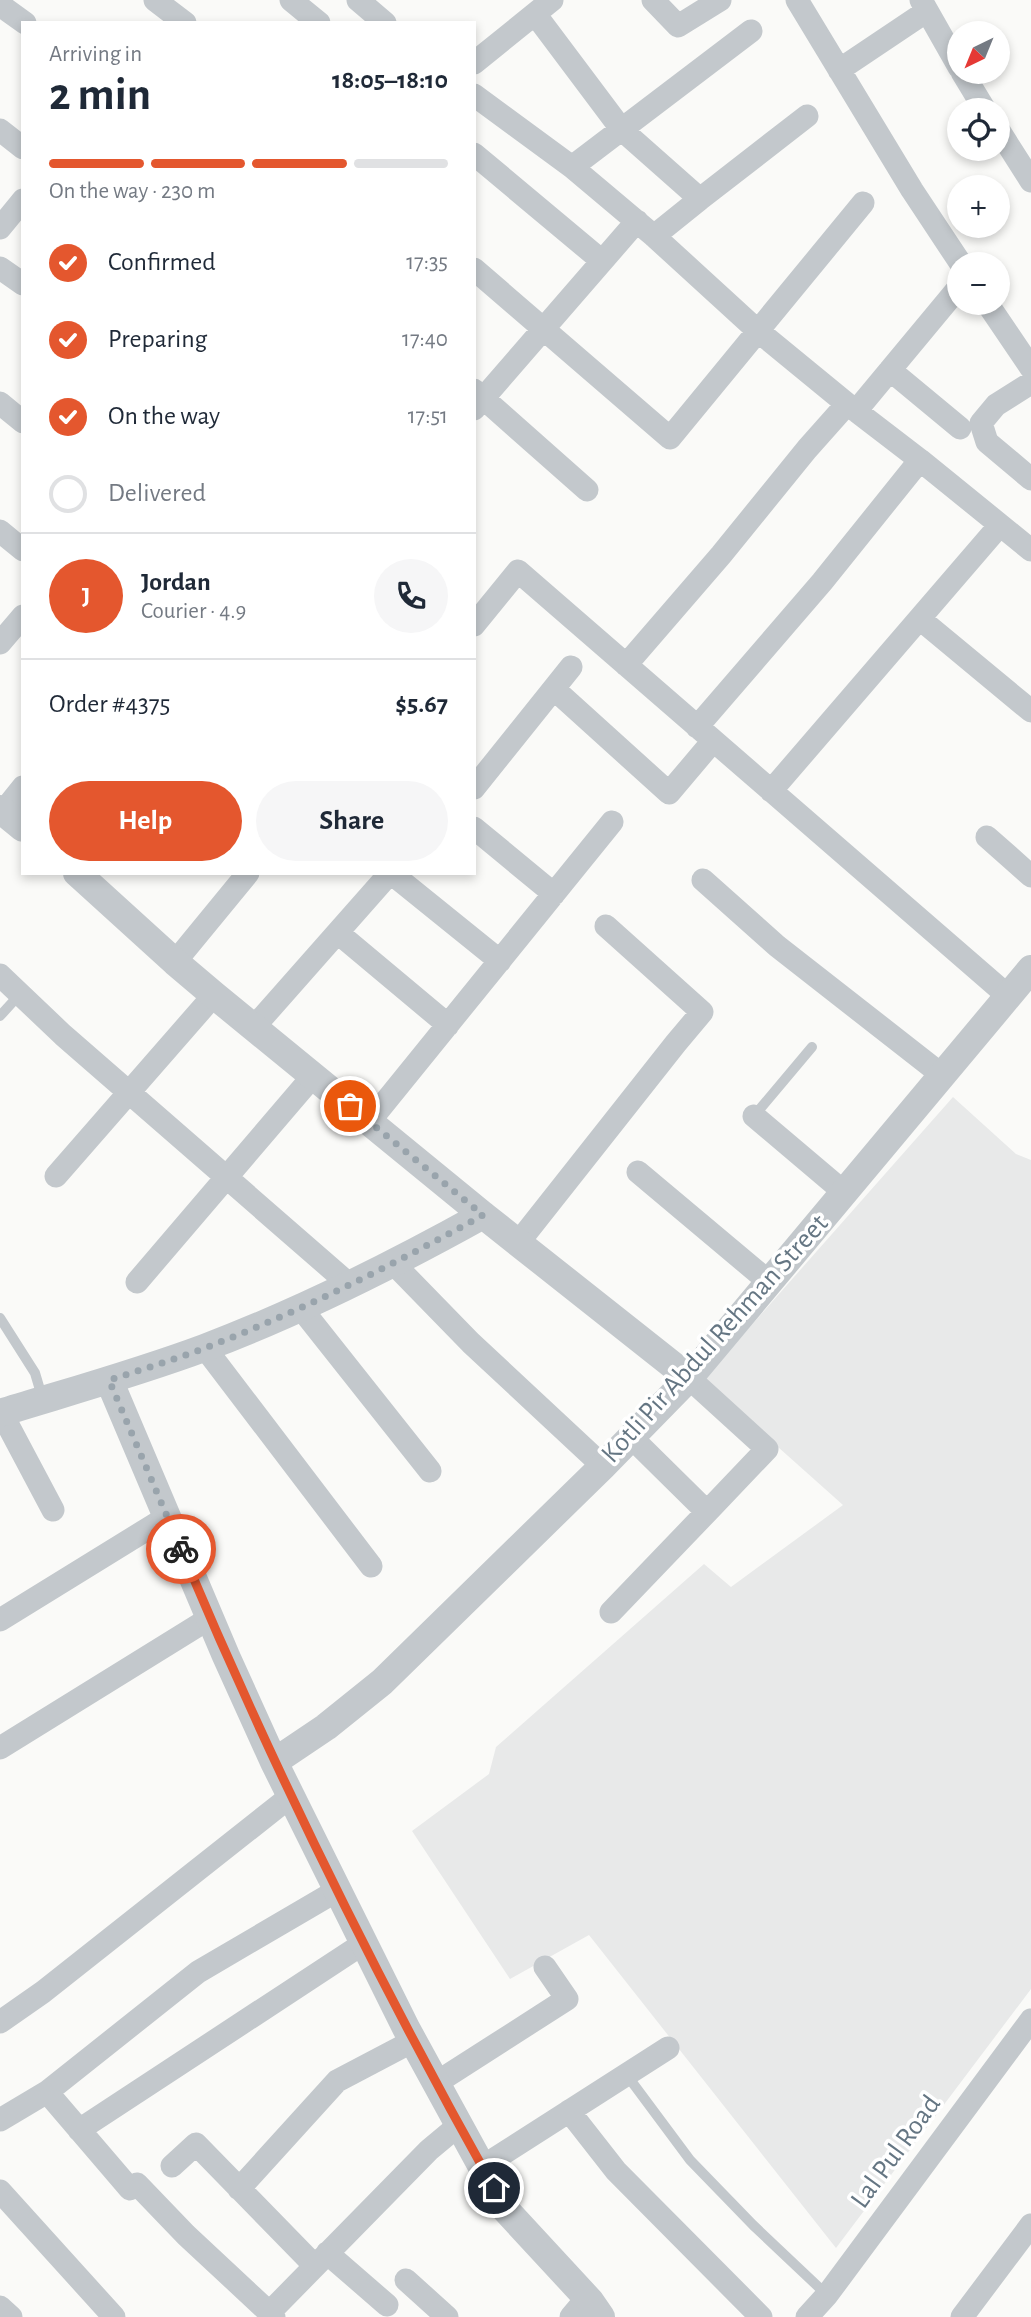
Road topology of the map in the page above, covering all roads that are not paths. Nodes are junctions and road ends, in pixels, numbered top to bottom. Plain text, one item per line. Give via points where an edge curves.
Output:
1 (292, 0) edge
2 (653, 0) edge
3 (720, 0) edge
4 (797, 0) edge
5 (0, 5) edge
6 (924, 6) edge
7 (544, 7) edge
8 (22, 21) edge
9 (316, 21) edge
10 (751, 31) dead end
11 (947, 46) edge
12 (476, 61) edge
13 (839, 71) junction
14 (476, 95) edge
15 (807, 116) dead end
16 (0, 130) edge
17 (622, 130) junction
18 (21, 146) edge
19 (1010, 148) edge
20 (476, 156) edge
21 (572, 167) junction
22 (1031, 181) edge
23 (700, 199) junction
24 (21, 202) edge
25 (863, 203) dead end
26 (0, 228) edge
27 (645, 228) junction
28 (953, 252) edge
29 (602, 261) junction
30 (0, 268) edge
31 (476, 271) edge
32 (21, 283) edge
33 (947, 301) edge
34 (995, 315) edge
35 (544, 329) junction
36 (758, 331) junction
37 (1031, 369) edge
38 (890, 370) junction
39 (1031, 383) edge
40 (477, 399) edge
41 (0, 404) edge
42 (851, 407) junction
43 (21, 420) edge
44 (960, 428) dead end
45 (920, 460) junction
46 (1031, 479) edge
47 (587, 490) dead end
48 (1000, 525) junction
49 (0, 531) edge
50 (21, 548) edge
51 (1031, 550) edge
52 (21, 617) edge
53 (920, 619) junction
54 (476, 623) edge
55 (0, 643) edge
56 (626, 665) junction
57 (571, 667) dead end
58 (554, 689) junction
59 (1031, 711) edge
60 (705, 734) junction
61 (476, 786) edge
62 (21, 791) edge
63 (771, 791) junction
64 (9, 817) edge
65 (612, 822) dead end
66 (476, 830) edge
67 (987, 837) dead end
68 (246, 875) edge
69 (388, 875) edge
70 (392, 875) edge
71 (85, 876) edge
72 (1031, 876) edge
73 (703, 880) dead end
74 (554, 894) junction
75 (606, 926) dead end
76 (338, 933) junction
77 (500, 961) junction
78 (175, 962) junction
79 (1031, 969) edge
80 (0, 975) edge
81 (19, 994) junction
82 (214, 995) junction
83 (1008, 996) junction
84 (0, 1016) edge
85 (448, 1025) junction
86 (254, 1027) junction
87 (812, 1047) dead end
88 (942, 1075) junction
89 (313, 1076) junction
90 (130, 1092) junction
91 (754, 1116) joint
92 (369, 1122) junction
93 (638, 1172) dead end
94 (56, 1176) dead end
95 (227, 1176) junction
96 (845, 1193) junction
97 (483, 1215) junction
98 (518, 1243) junction
99 (394, 1264) junction
100 (137, 1282) dead end
101 (769, 1282) junction
102 (350, 1285) junction
103 (300, 1307) junction
104 (0, 1318) edge
105 (205, 1348) junction
106 (689, 1378) junction
107 (109, 1380) junction
108 (43, 1400) junction
109 (1, 1412) edge
110 (631, 1437) junction
111 (603, 1466) junction
112 (430, 1471) dead end
113 (53, 1510) dead end
114 (707, 1512) junction
115 (167, 1517) junction
116 (371, 1566) dead end
117 (611, 1612) dead end
118 (210, 1618) junction
119 (0, 1620) edge
120 (0, 1748) edge
121 (274, 1762) junction
122 (291, 1796) junction
123 (338, 1890) junction
124 (364, 1943) junction
125 (545, 1967) dead end
126 (1031, 2020) edge
127 (0, 2022) edge
128 (413, 2041) junction
129 (668, 2048) dead end
130 (626, 2074) junction
131 (436, 2083) junction
132 (47, 2092) junction
133 (569, 2111) junction
134 (1, 2118) edge
135 (459, 2125) junction
136 (79, 2130) junction
137 (172, 2166) dead end
138 (482, 2166) junction
139 (239, 2189) junction
140 (0, 2191) edge
141 (1031, 2225) edge
142 (321, 2260) junction
143 (406, 2280) dead end
144 (827, 2295) junction
145 (387, 2305) dead end
146 (0, 2307) edge
147 (586, 2311) edge
148 (271, 2315) edge
149 (11, 2317) edge
150 (114, 2317) edge
151 (447, 2317) edge
152 (761, 2317) edge
153 (807, 2317) edge
154 (961, 2317) edge

1 - 9 street
2 - 3 street via 678,26
4 - 13 street
5 - 8 street
6 - 11 street
6 - 13 street
7 - 12 street
7 - 17 street
10 - 17 street
13 - 28 street
14 - 21 street
15 - 23 street
16 - 18 street
17 - 21 street
17 - 23 street
19 - 22 street
20 - 29 street
21 - 27 street
23 - 27 street
24 - 26 street
25 - 36 street
27 - 29 street
27 - 36 street
29 - 35 street
30 - 32 street
31 - 35 street
33 - 38 street
34 - 37 street
35 - 36 street via 670,438
35 - 40 street
36 - 42 street
38 - 42 street
38 - 44 street
39 - 46 street via 996,405 981,422 987,442
40 - 47 street
41 - 43 street
42 - 45 street
42 - 56 street
45 - 48 street
45 - 60 street
48 - 51 street
48 - 53 street
49 - 50 street
52 - 55 street
53 - 59 street
53 - 63 street
54 - 56 street via 518,571
56 - 60 street
57 - 58 street
58 - 60 street via 669,793
58 - 61 street
60 - 63 street
62 - 64 street
63 - 83 street
65 - 74 street
66 - 74 street
67 - 72 street
68 - 78 street
69 - 76 street
70 - 77 street
71 - 78 street
73 - 88 street via 778,946
74 - 77 street
75 - 98 street via 702,1012
76 - 85 street
76 - 86 street
77 - 85 street
78 - 82 street
79 - 83 street, Kotli Pir Abdul Rehman Street
80 - 81 street
81 - 84 lane
81 - 90 street
82 - 86 street
82 - 90 street
83 - 88 street, Kotli Pir Abdul Rehman Street
85 - 92 street
86 - 89 street
87 - 91 lane
88 - 96 street, Kotli Pir Abdul Rehman Street
89 - 92 street
89 - 95 street
90 - 94 street
90 - 95 street
91 - 96 street
92 - 97 street
93 - 101 street
95 - 100 street
95 - 102 street
96 - 101 street, Kotli Pir Abdul Rehman Street
97 - 98 street
97 - 99 street
98 - 106 street
99 - 102 street
99 - 111 street
101 - 106 street, Kotli Pir Abdul Rehman Street
102 - 103 street
103 - 105 street
103 - 112 street
104 - 108 lane via 35,1373
105 - 107 street
105 - 116 street
106 - 110 street, Kotli Pir Abdul Rehman Street
106 - 114 street via 768,1449
107 - 108 street
107 - 115 street
108 - 109 street
109 - 113 street
110 - 111 street, Kotli Pir Abdul Rehman Street
110 - 114 street
111 - 121 street, Kotli Pir Abdul Rehman Street via 382,1682
114 - 117 street
115 - 118 street
115 - 119 street
118 - 120 street
118 - 121 street
121 - 122 street
122 - 123 street
122 - 127 street
123 - 124 street
123 - 132 street via 198,1972
124 - 128 street
124 - 136 street
125 - 131 street via 567,1999
126 - 144 street, Lal Pul Road
128 - 131 street
128 - 139 street via 337,2081
129 - 130 street
130 - 133 street
130 - 144 lane via 690,2160
131 - 135 street
132 - 134 street
132 - 136 street
133 - 138 street
133 - 152 street via 616,2171
135 - 138 street
135 - 142 street
136 - 148 street via 130,2189 137,2184
137 - 139 street via 196,2144
138 - 147 street via 505,2208
139 - 142 street
140 - 150 street
141 - 154 street
142 - 145 street
142 - 148 street
143 - 151 street
144 - 153 street, Lal Pul Road
146 - 149 street

